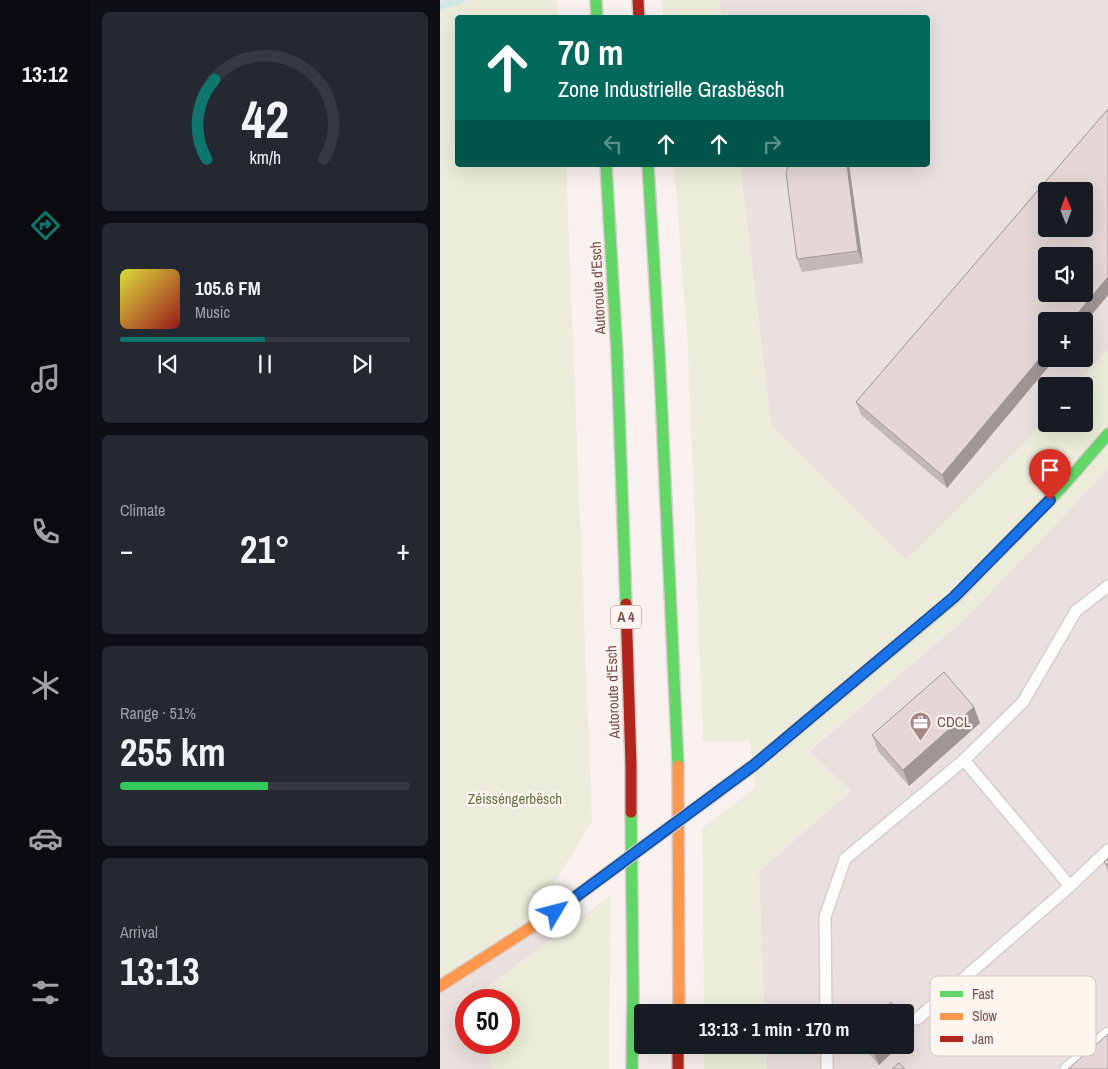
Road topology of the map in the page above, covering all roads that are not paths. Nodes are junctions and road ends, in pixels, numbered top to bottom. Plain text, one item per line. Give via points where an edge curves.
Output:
1 (596, 0) edge
2 (638, 0) edge
3 (597, 15) edge
4 (639, 15) edge
5 (606, 167) edge
6 (648, 167) edge
7 (1108, 434) edge
8 (1108, 586) edge
9 (964, 760) junction
10 (1108, 850) edge
11 (1070, 886) junction
12 (966, 976) edge
13 (440, 986) edge
14 (679, 1004) edge
15 (826, 1004) edge
16 (930, 1007) edge
17 (916, 1019) dead end
18 (1108, 1033) edge
19 (1096, 1043) edge
20 (678, 1054) edge
21 (827, 1054) edge
22 (1081, 1056) edge
23 (632, 1069) edge
24 (678, 1069) edge
25 (827, 1069) edge
26 (1066, 1069) edge

1 - 3 main road
2 - 4 main road
5 - 23 main road, Autoroute d'Esch / A 4 via 631,765
6 - 14 main road via 678,760
7 - 13 main road, bridge via 1063,486 954,597 754,765 555,912
8 - 9 lane via 1076,611 1023,702
9 - 11 lane
9 - 15 lane via 845,859 825,917
10 - 11 lane
11 - 12 lane
16 - 17 lane
18 - 19 lane
20 - 24 main road
21 - 25 lane
22 - 26 lane

